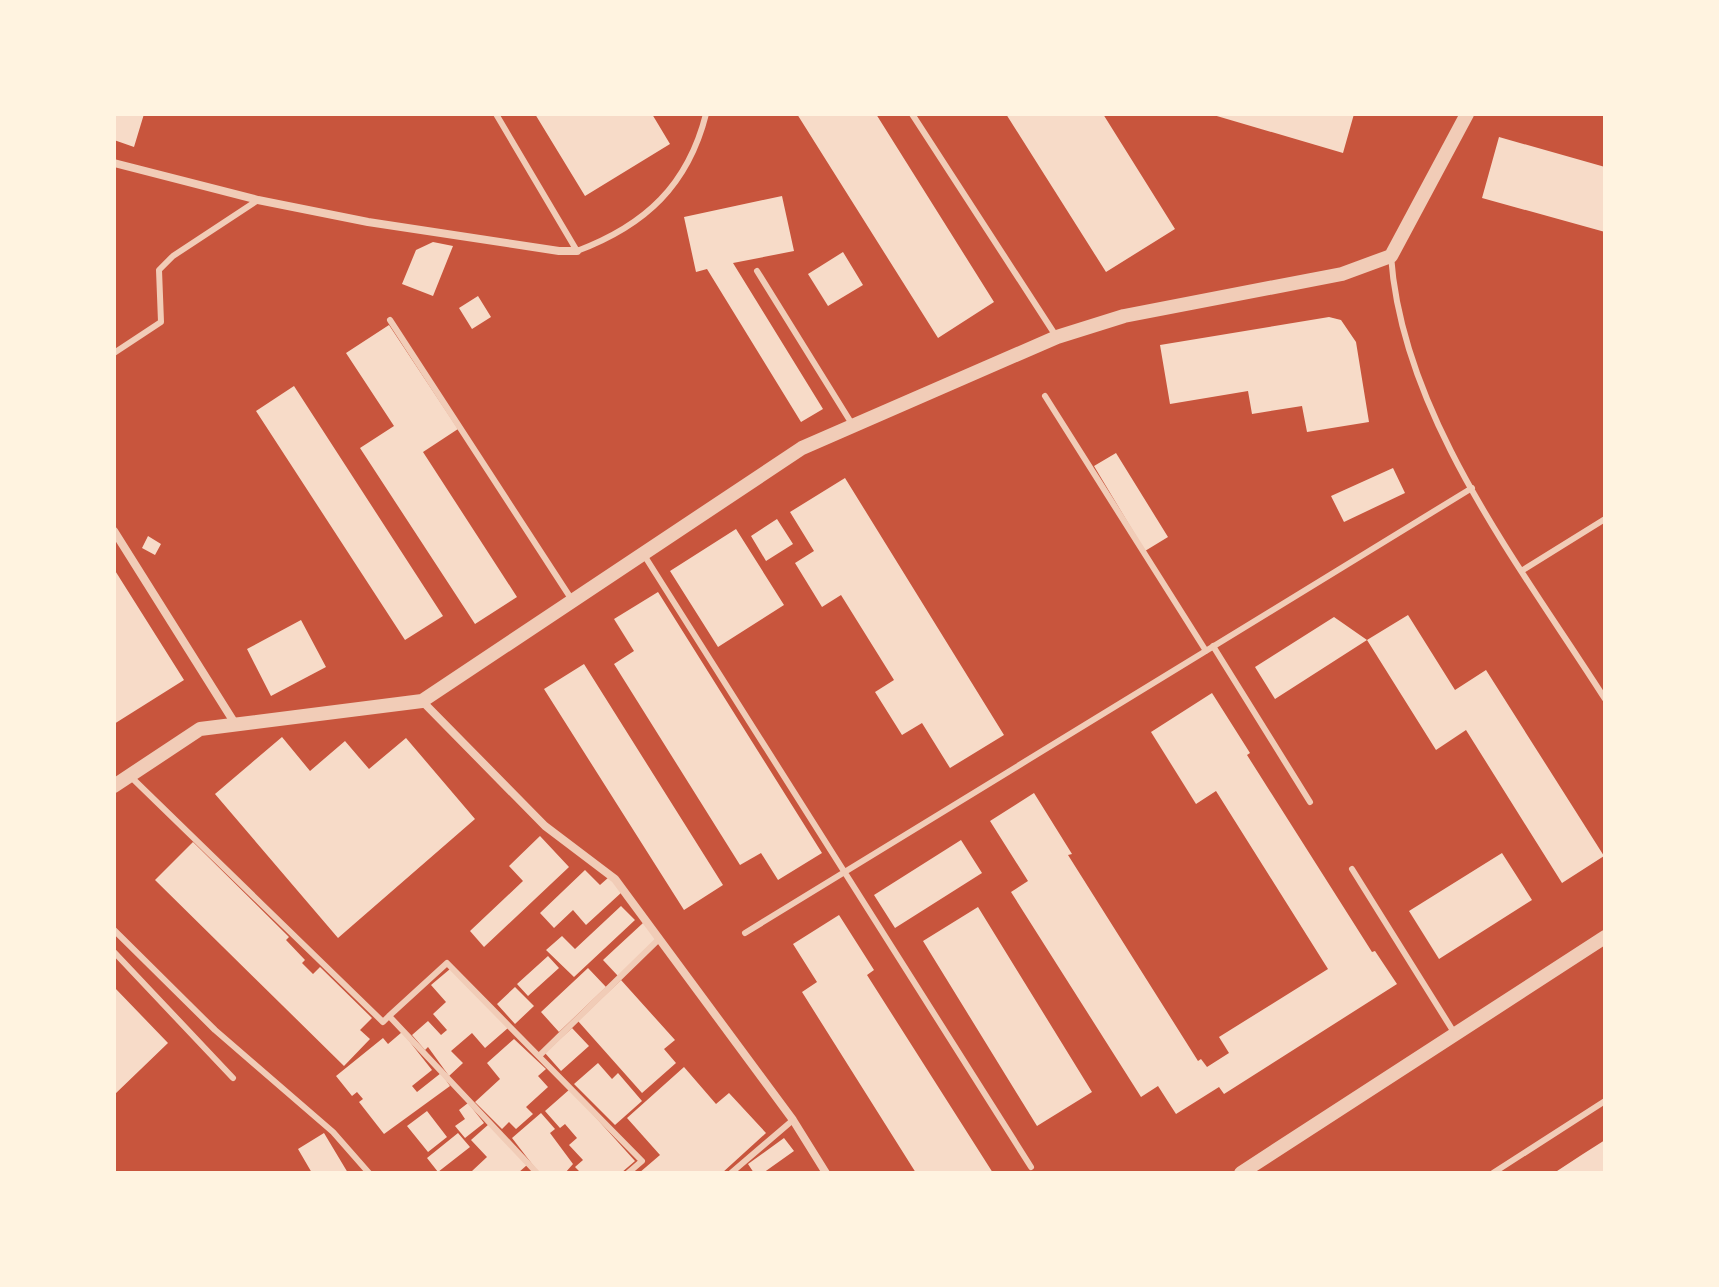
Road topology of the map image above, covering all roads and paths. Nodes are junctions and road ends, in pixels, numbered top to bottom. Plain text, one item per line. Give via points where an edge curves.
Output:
1 (496, 114) edge
2 (706, 114) edge
3 (912, 114) edge
4 (1467, 114) edge
5 (114, 163) edge
6 (258, 200) junction
7 (577, 251) junction
8 (1391, 256) junction
9 (757, 271) dead end
10 (390, 320) dead end
11 (1057, 337) junction
12 (114, 353) edge
13 (1045, 396) dead end
14 (852, 424) junction
15 (1472, 488) junction
16 (1605, 519) edge
17 (114, 531) edge
18 (642, 552) junction
19 (1523, 570) junction
20 (572, 600) junction
21 (1210, 649) junction
22 (1605, 699) edge
23 (422, 701) junction
24 (234, 722) junction
25 (130, 776) junction
26 (114, 786) edge
27 (1310, 802) dead end
28 (1352, 869) dead end
29 (845, 872) junction
30 (114, 930) edge
31 (745, 933) dead end
32 (1605, 937) edge
33 (659, 939) junction
34 (114, 952) edge
35 (389, 1016) junction
36 (1455, 1034) junction
37 (539, 1056) junction
38 (233, 1078) dead end
39 (1605, 1101) edge
40 (793, 1120) junction
41 (1031, 1167) dead end
42 (369, 1173) edge
43 (537, 1173) edge
44 (628, 1173) edge
45 (731, 1173) edge
46 (826, 1173) edge
47 (1241, 1173) edge
48 (1493, 1173) edge

1 - 7 lane
2 - 7 lane via 685,172 670,192 630,224
3 - 11 lane
4 - 8 street
5 - 6 street
6 - 7 street via 368,222
6 - 12 lane via 159,270 161,322
8 - 11 street via 1342,274 1124,316
8 - 15 lane via 1394,301 1413,369
9 - 14 lane
10 - 20 lane
11 - 14 street
13 - 21 lane
14 - 18 street via 802,448
15 - 19 lane
15 - 21 lane
16 - 19 lane
17 - 24 street
18 - 20 street
18 - 29 lane
19 - 22 lane
20 - 23 street
21 - 27 lane
21 - 29 lane
23 - 24 street
23 - 33 street via 545,826 615,879
24 - 25 street via 200,729
25 - 26 street
25 - 35 lane via 383,1022
28 - 36 lane
29 - 31 lane
29 - 41 lane
30 - 42 lane via 215,1030 333,1132
32 - 36 street
33 - 37 lane
33 - 40 street
34 - 38 lane
35 - 37 lane via 447,963
35 - 43 lane
36 - 47 street
37 - 44 lane via 642,1161
39 - 48 lane
40 - 45 lane
40 - 46 street

